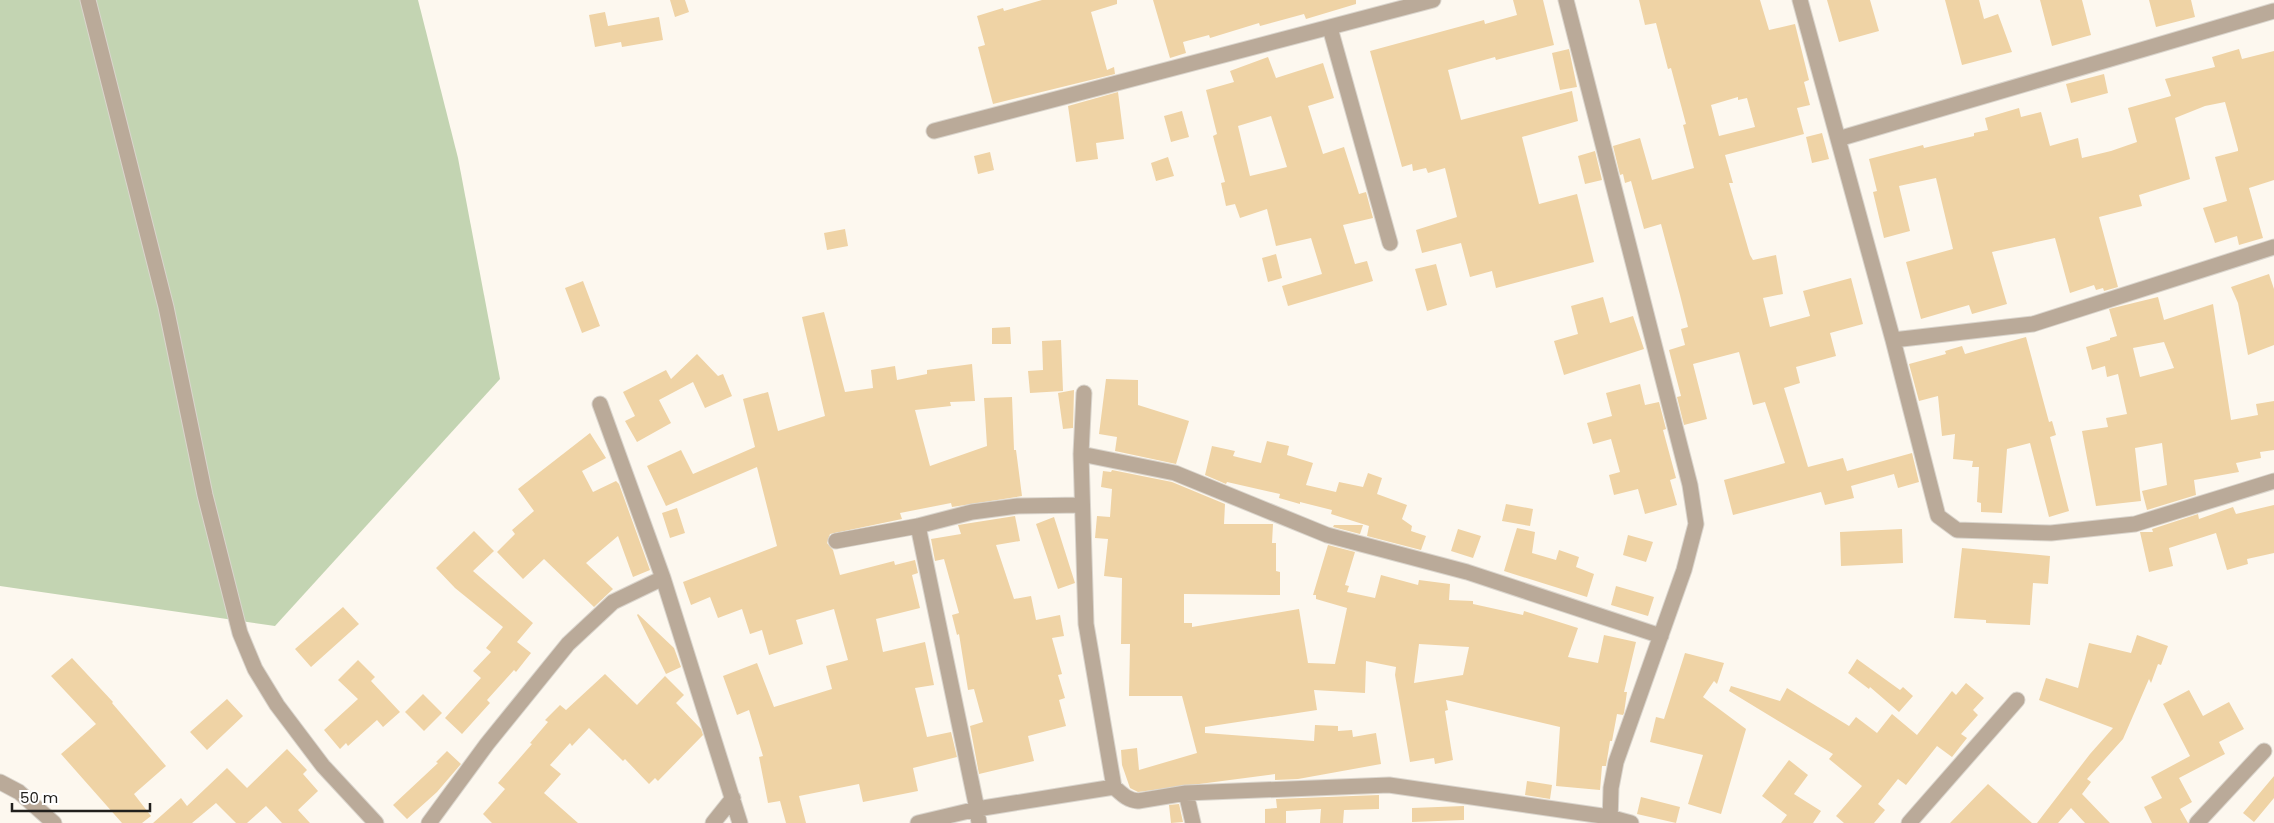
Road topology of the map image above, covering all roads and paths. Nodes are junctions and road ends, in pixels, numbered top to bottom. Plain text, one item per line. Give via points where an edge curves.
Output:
1 (88, 0) edge
2 (1433, 0) edge
3 (1566, 0) edge
4 (1800, 0) edge
5 (2274, 11) edge
6 (1330, 28) junction
7 (934, 131) dead end
8 (1838, 139) junction
9 (1390, 243) dead end
10 (2274, 246) edge
11 (1893, 340) junction
12 (1084, 393) dead end
13 (600, 404) dead end
14 (1081, 454) junction
15 (2274, 481) edge
16 (1082, 504) junction
17 (918, 526) junction
18 (836, 541) dead end
19 (663, 578) junction
20 (1661, 636) junction
21 (2016, 700) dead end
22 (2264, 751) dead end
23 (0, 782) edge
24 (1114, 787) junction
25 (1186, 793) junction
26 (733, 798) junction
27 (978, 816) edge
28 (1609, 820) edge
29 (54, 823) edge
30 (376, 823) edge
31 (429, 823) edge
32 (714, 823) edge
33 (740, 823) edge
34 (918, 823) edge
35 (1192, 823) edge
36 (1631, 823) edge
37 (1909, 823) edge
38 (2197, 823) edge

1 - 30 street via 166,307 205,494 240,633 255,669 277,706 323,766
2 - 6 street
3 - 20 street via 1690,485 1696,524
4 - 8 street
5 - 8 street
6 - 7 street
6 - 9 street
8 - 11 street
10 - 11 street via 2033,324
11 - 15 street via 1938,516 1957,530 2051,533 2135,524
12 - 14 street
13 - 19 street
14 - 16 street
14 - 20 street via 1175,474 1328,535 1467,572
16 - 17 street via 1018,506 972,512
16 - 24 street via 1086,624
17 - 18 street
17 - 27 street
19 - 26 street
19 - 31 street via 613,602 568,644 487,744
20 - 28 street via 1616,762
21 - 37 street
22 - 38 street
23 - 29 street via 18,792
24 - 25 street via 1130,800
24 - 27 street
25 - 28 street via 1390,785
25 - 35 street
26 - 32 street
26 - 33 street
27 - 34 street
28 - 36 street

